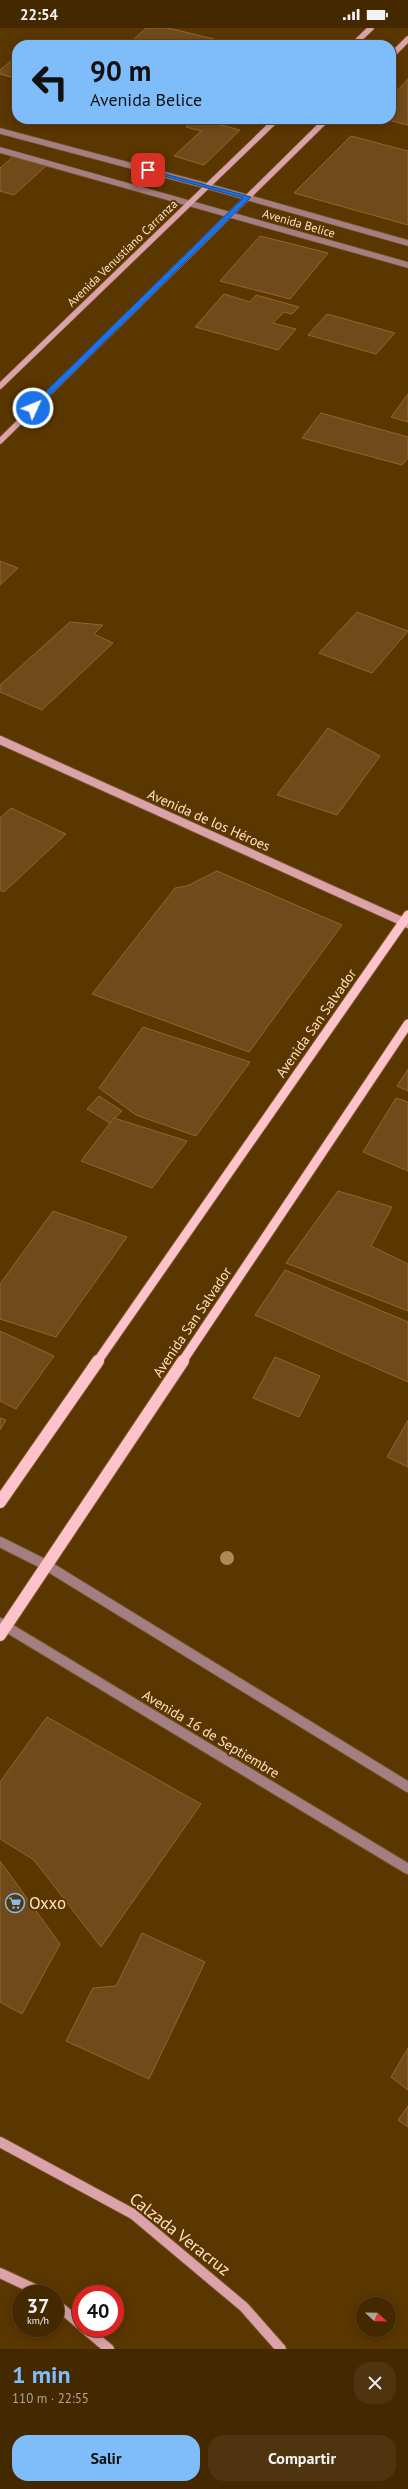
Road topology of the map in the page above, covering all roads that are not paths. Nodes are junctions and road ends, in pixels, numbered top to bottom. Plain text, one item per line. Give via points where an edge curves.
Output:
1 (371, 28) edge
2 (408, 39) edge
3 (359, 40) edge
4 (396, 51) edge
5 (272, 124) edge
6 (322, 124) edge
7 (0, 131) edge
8 (0, 150) edge
9 (207, 186) junction
10 (248, 197) junction
11 (189, 204) junction
12 (230, 215) junction
13 (408, 243) edge
14 (408, 265) edge
15 (0, 386) edge
16 (0, 441) edge
17 (0, 740) edge
18 (406, 920) edge
19 (408, 1024) edge
20 (0, 1502) edge
21 (0, 1542) edge
22 (46, 1565) junction
23 (2, 1628) edge
24 (408, 1787) edge
25 (408, 1869) edge
26 (0, 2142) edge
27 (0, 2273) edge
28 (26, 2285) edge
29 (64, 2311) edge
30 (72, 2317) edge
31 (95, 2337) edge
32 (109, 2349) edge
33 (281, 2349) edge

1 - 3 street
2 - 4 street
5 - 9 street, Avenida Venustiano Carranza
6 - 10 street
7 - 9 street, Avenida Belice
8 - 11 street, Avenida Belice
9 - 10 street, Avenida Belice
9 - 11 street, Avenida Venustiano Carranza
10 - 12 street
10 - 13 street, Avenida Belice
11 - 12 street, Avenida Belice
11 - 15 street, Avenida Venustiano Carranza
12 - 14 street, Avenida Belice
12 - 16 street
17 - 18 street, Avenida de los Héroes
18 - 20 main road, Avenida San Salvador
19 - 22 main road, Avenida San Salvador
21 - 22 street
22 - 23 main road, Avenida San Salvador
22 - 24 street
23 - 25 street, Avenida 16 de Septiembre
26 - 33 street, Calzada Veracruz via 133,2214 244,2307
27 - 28 street
29 - 30 street
31 - 32 street

